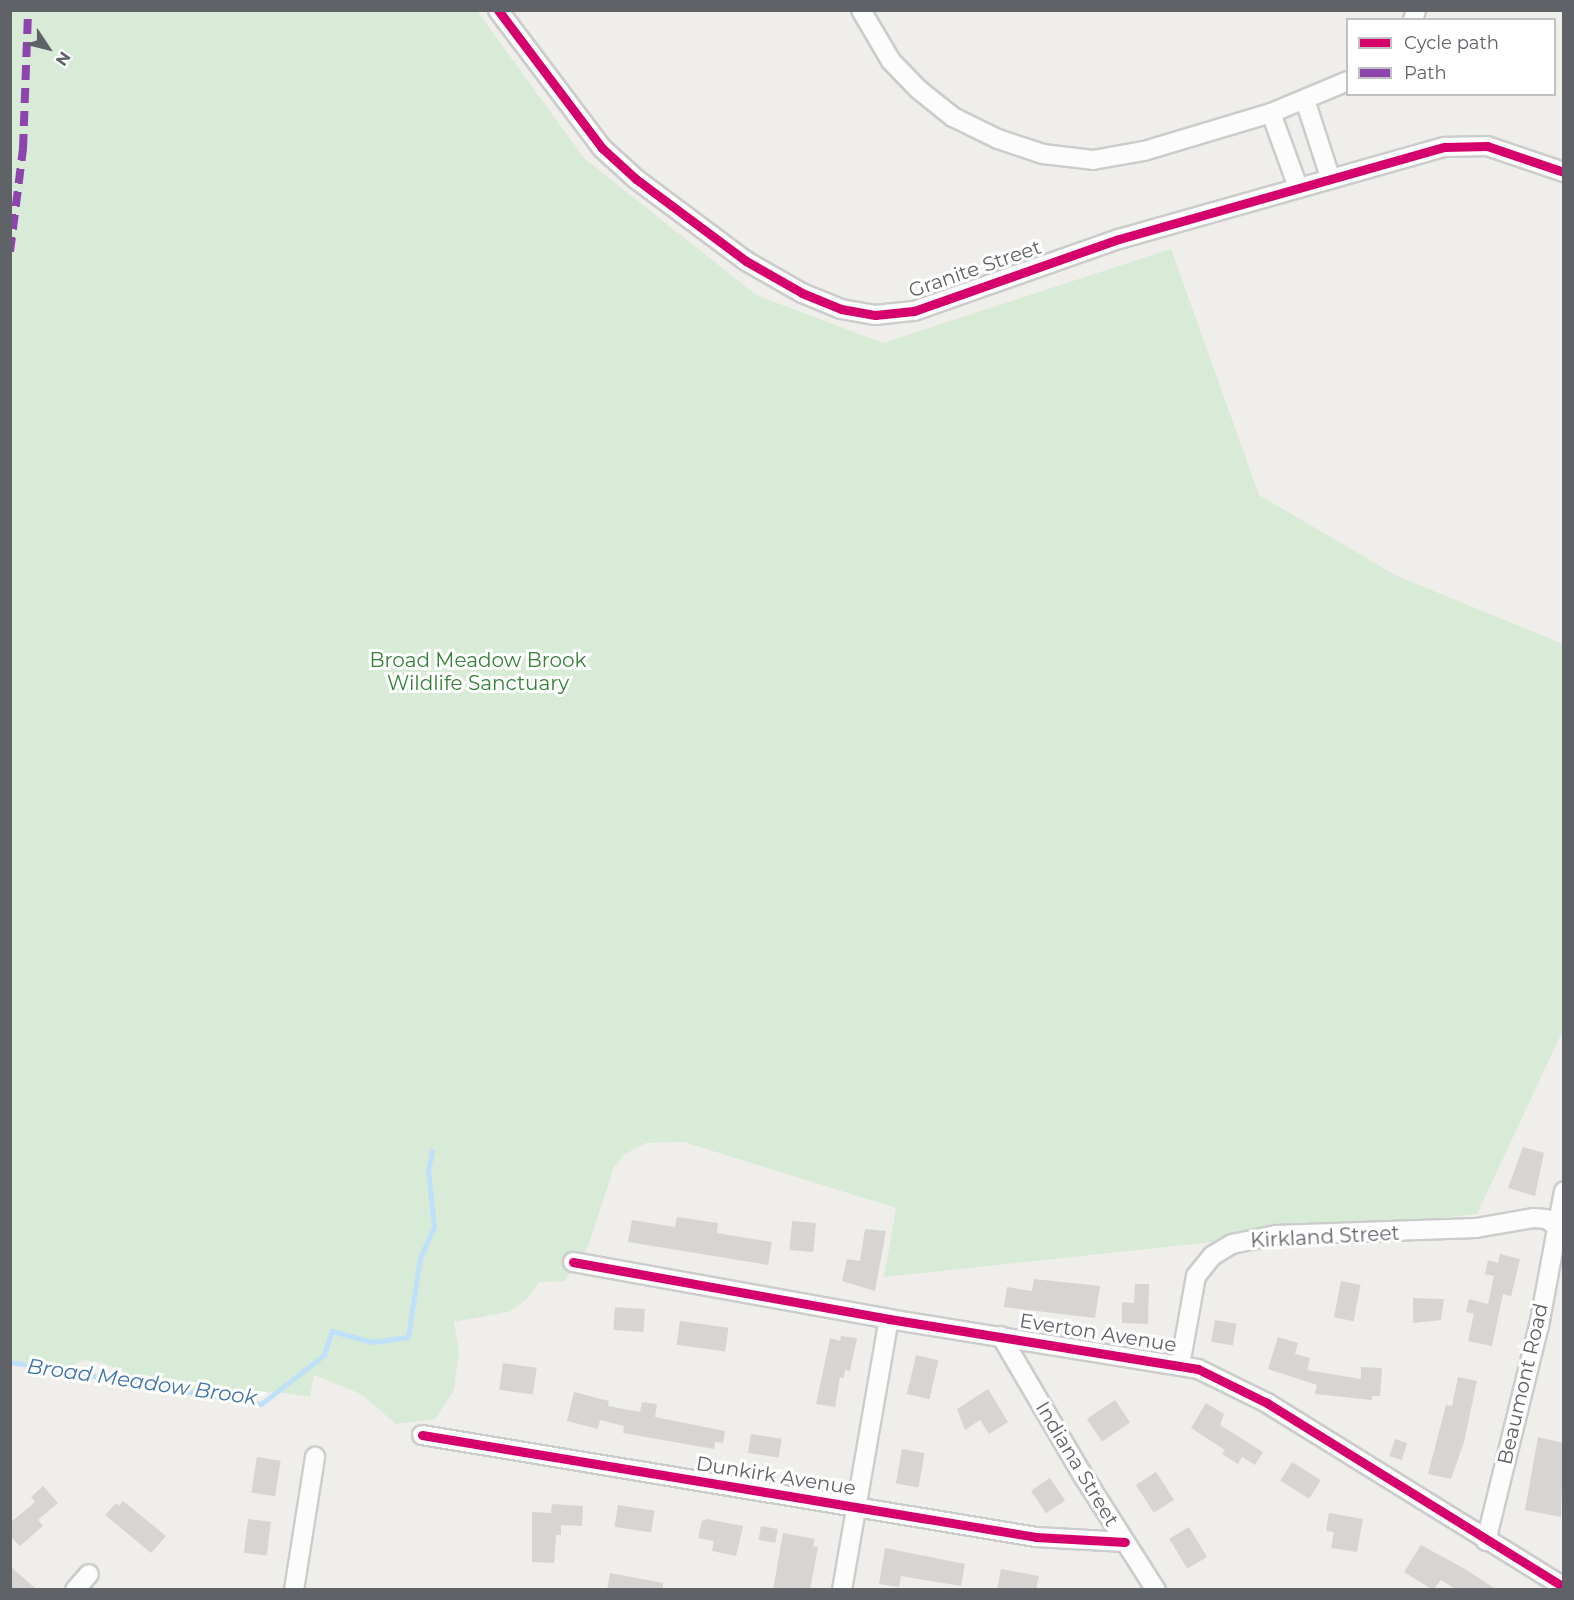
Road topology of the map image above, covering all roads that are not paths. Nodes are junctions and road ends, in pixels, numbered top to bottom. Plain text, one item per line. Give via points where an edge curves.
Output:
1 (498, 10) edge
2 (861, 10) edge
3 (1346, 81) edge
4 (1305, 100) junction
5 (1271, 113) junction
6 (1563, 172) edge
7 (1330, 177) junction
8 (1298, 187) junction
9 (1563, 1191) edge
10 (1554, 1225) junction
11 (573, 1262) dead end
12 (889, 1319) junction
13 (1001, 1336) junction
14 (1180, 1365) junction
15 (423, 1435) dead end
16 (315, 1457) dead end
17 (856, 1507) junction
18 (1486, 1541) junction
19 (1125, 1542) junction
20 (89, 1574) dead end
21 (1563, 1587) edge
22 (75, 1590) edge
23 (294, 1590) edge
24 (842, 1590) edge
25 (1156, 1590) edge

1 - 8 street, Granite Street via 602,148 636,179 746,261 802,293 841,309 874,315 914,311 1119,239
2 - 5 street via 891,61 953,117 998,139 1043,154 1093,160 1144,151
3 - 4 street
4 - 5 street
4 - 7 street
5 - 8 street
6 - 7 street, Granite Street via 1508,151 1466,145
7 - 8 street, Granite Street
9 - 10 street, Beaumont Road
10 - 14 street, Kirkland Street via 1546,1219 1534,1218 1425,1232 1276,1235 1232,1244 1212,1256 1196,1276
10 - 18 street, Beaumont Road via 1539,1326
11 - 12 street, Everton Avenue
12 - 13 street, Everton Avenue
12 - 17 street
13 - 14 street, Everton Avenue
13 - 19 street, Indiana Street
14 - 18 street, Everton Avenue via 1220,1378 1267,1403
15 - 17 street, Dunkirk Avenue
16 - 23 street
17 - 19 street, Dunkirk Avenue via 1064,1540
17 - 24 street
18 - 21 street, Everton Avenue
19 - 25 street, Indiana Street
20 - 22 street

